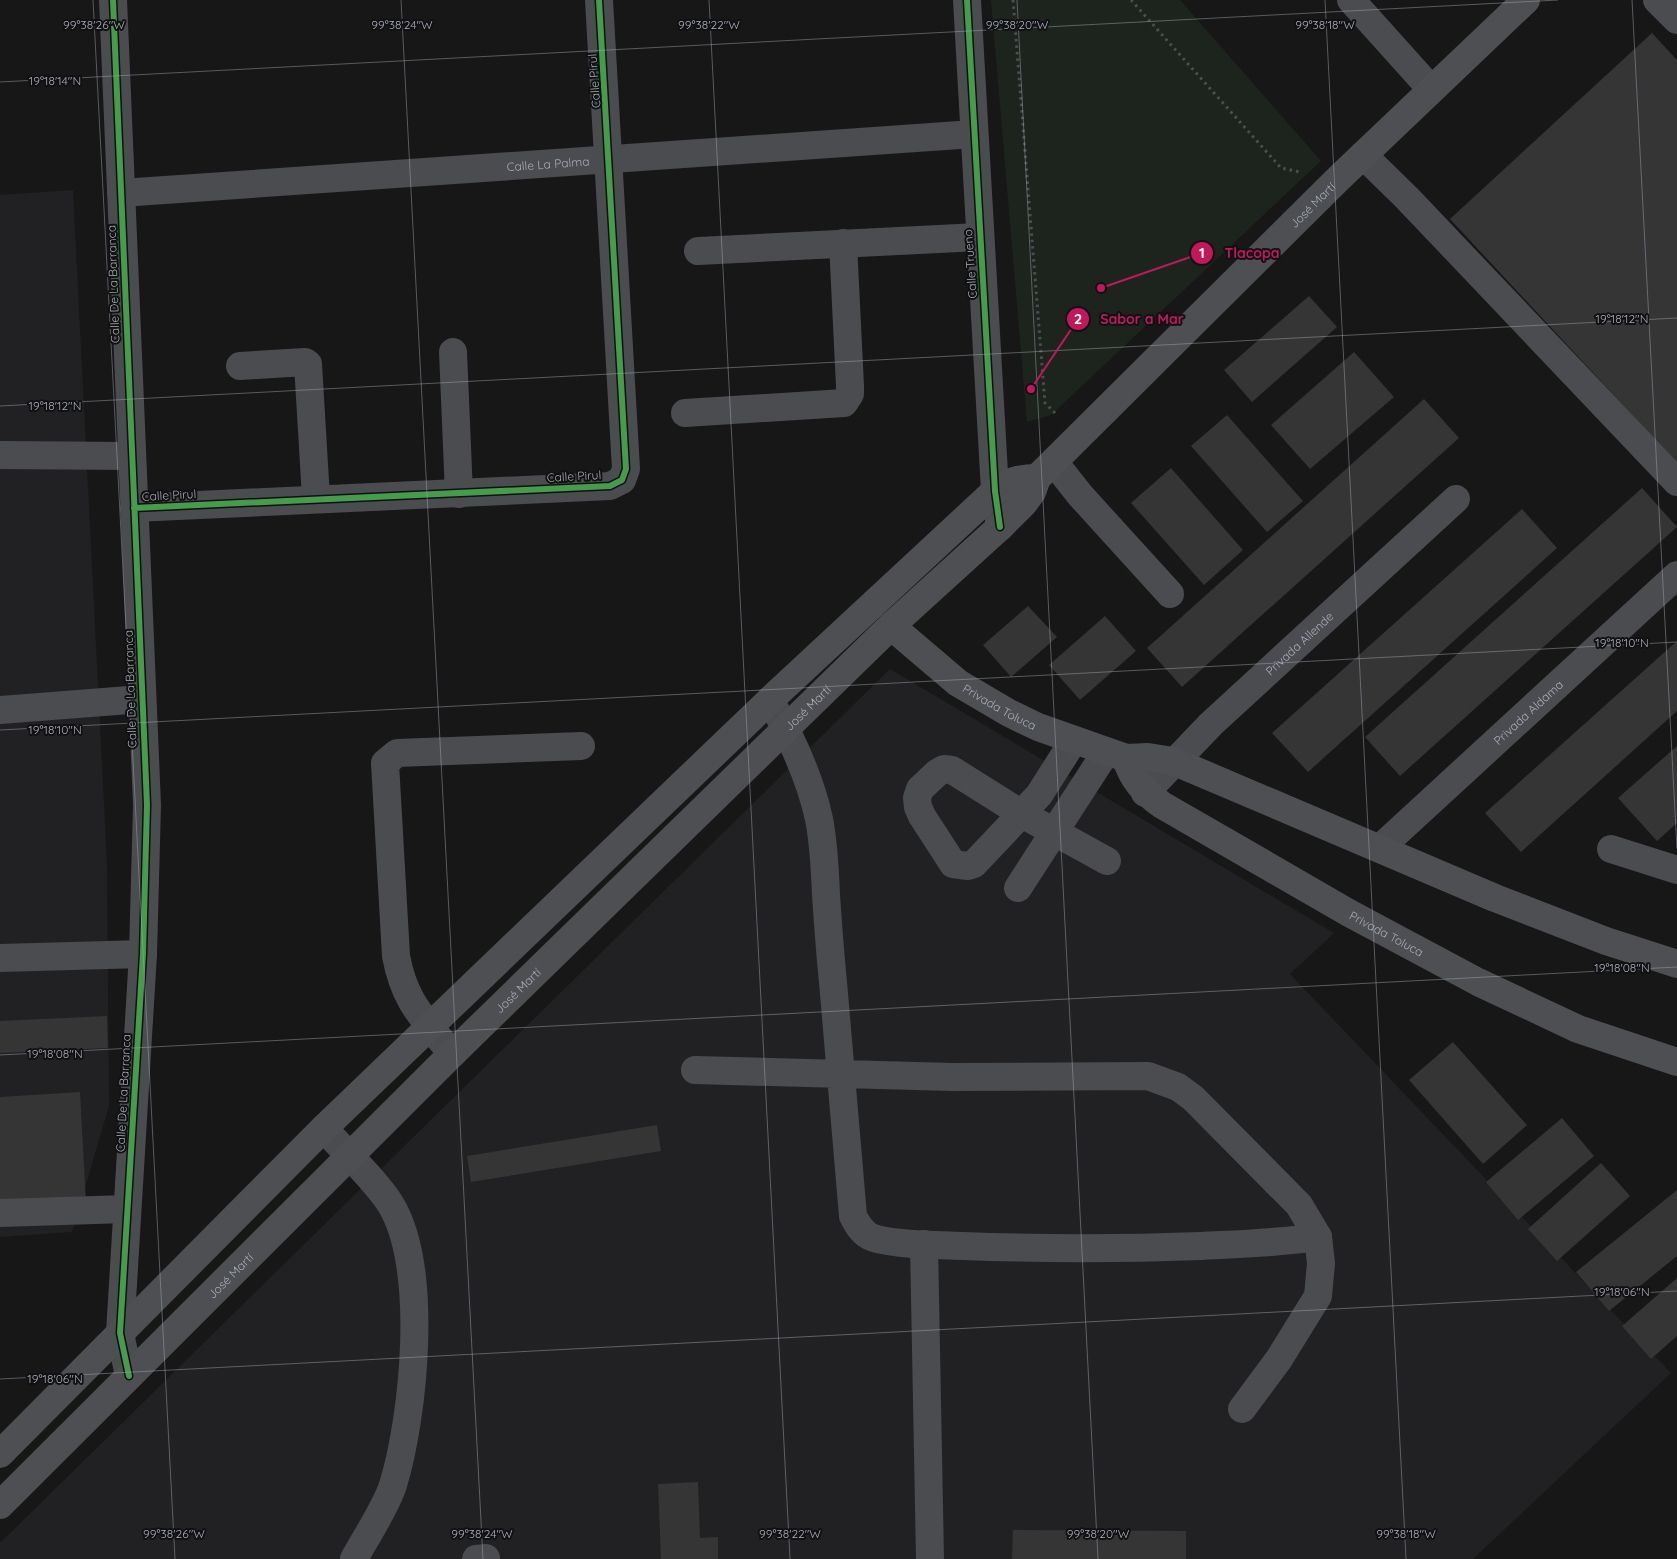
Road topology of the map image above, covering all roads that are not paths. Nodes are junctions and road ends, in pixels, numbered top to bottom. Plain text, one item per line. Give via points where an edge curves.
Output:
1 (113, 0) edge
2 (600, 0) edge
3 (966, 0) edge
4 (1351, 0) edge
5 (1526, 0) edge
6 (1657, 0) edge
7 (1677, 20) edge
8 (1431, 89) junction
9 (974, 134) junction
10 (1363, 155) junction
11 (610, 159) junction
12 (120, 193) junction
13 (979, 237) junction
14 (843, 243) junction
15 (698, 251) dead end
16 (453, 352) dead end
17 (240, 366) dead end
18 (685, 413) dead end
19 (0, 455) edge
20 (132, 456) junction
21 (1045, 470) junction
22 (1677, 482) edge
23 (995, 491) junction
24 (459, 494) junction
25 (316, 498) junction
26 (1456, 498) dead end
27 (134, 508) junction
28 (1000, 527) junction
29 (1677, 576) edge
30 (1170, 594) dead end
31 (892, 626) junction
32 (142, 699) junction
33 (770, 700) junction
34 (0, 710) edge
35 (786, 729) junction
36 (1074, 740) junction
37 (581, 746) dead end
38 (1116, 754) junction
39 (1174, 761) junction
40 (1145, 793) junction
41 (1055, 832) junction
42 (1380, 848) junction
43 (1612, 849) dead end
44 (1107, 861) dead end
45 (1677, 870) edge
46 (1018, 888) dead end
47 (143, 954) junction
48 (0, 958) edge
49 (1677, 964) edge
50 (430, 1025) junction
51 (452, 1054) junction
52 (1677, 1062) edge
53 (695, 1070) dead end
54 (841, 1072) junction
55 (324, 1128) junction
56 (348, 1157) junction
57 (127, 1208) junction
58 (0, 1213) edge
59 (1318, 1237) junction
60 (924, 1244) junction
61 (120, 1333) junction
62 (129, 1376) junction
63 (1242, 1409) dead end
64 (0, 1454) edge
65 (0, 1505) edge
66 (354, 1559) edge
67 (930, 1559) edge

1 - 12 street, Calle De La Barranca
2 - 11 street, Calle Pirul
3 - 9 street, Calle Trueno
4 - 8 street
5 - 8 main road, José Martí
6 - 7 street
8 - 10 main road, José Martí
9 - 11 street, Calle La Palma
9 - 13 street, Calle Trueno
10 - 21 main road, José Martí
10 - 22 street
11 - 12 street, Calle La Palma
11 - 24 street, Calle Pirul via 624,476 610,486
12 - 20 street, Calle De La Barranca
13 - 14 street
13 - 23 street, Calle Trueno
14 - 15 street
14 - 18 street via 850,386 850,394 844,403
16 - 24 street
17 - 25 street via 308,364
19 - 20 street
20 - 27 street, Calle De La Barranca
21 - 23 main road via 1007,483
21 - 28 main road, José Martí via 1024,503
21 - 30 street via 1080,496
23 - 28 street, Calle Trueno
23 - 33 main road
24 - 25 street, Calle Pirul
25 - 27 street, Calle Pirul
26 - 39 street, Privada Allende
27 - 32 street, Calle De La Barranca
28 - 31 main road, José Martí
29 - 42 street, Privada Aldama
31 - 35 main road, José Martí
31 - 36 main road, Privada Toluca via 958,683 982,699
32 - 34 street
32 - 47 street, Calle De La Barranca via 146,805
33 - 35 street
33 - 50 main road
35 - 51 main road, José Martí
35 - 54 street via 812,792 819,820
36 - 38 main road, Privada Toluca
36 - 41 street via 1054,775 1022,814
37 - 50 street via 396,752 385,763 396,956 410,1002
38 - 39 main road, Privada Toluca
38 - 40 main road, Privada Toluca
38 - 41 street
39 - 40 street, Privada Allende
39 - 42 main road, Privada Toluca
40 - 52 main road, Privada Toluca via 1196,827 1478,982 1578,1029
41 - 44 street
41 - 46 street
42 - 49 main road, Privada Toluca via 1547,919
43 - 45 street
47 - 48 street
47 - 57 street, Calle De La Barranca
50 - 51 street
50 - 55 main road
51 - 56 main road, José Martí
53 - 54 street
54 - 59 street via 952,1076 1130,1075 1162,1080 1193,1098 1299,1206
54 - 60 street via 853,1216 858,1227 870,1237
55 - 56 street
55 - 61 main road
56 - 62 main road, José Martí
56 - 66 street via 391,1206 409,1249 413,1286 412,1364 403,1440 392,1486
57 - 58 street
57 - 61 street, Calle De La Barranca
59 - 60 street via 1290,1242 1131,1249
59 - 63 street via 1321,1263 1318,1296 1279,1359
60 - 67 street
61 - 62 street, Calle De La Barranca
61 - 64 main road
62 - 65 main road, José Martí

